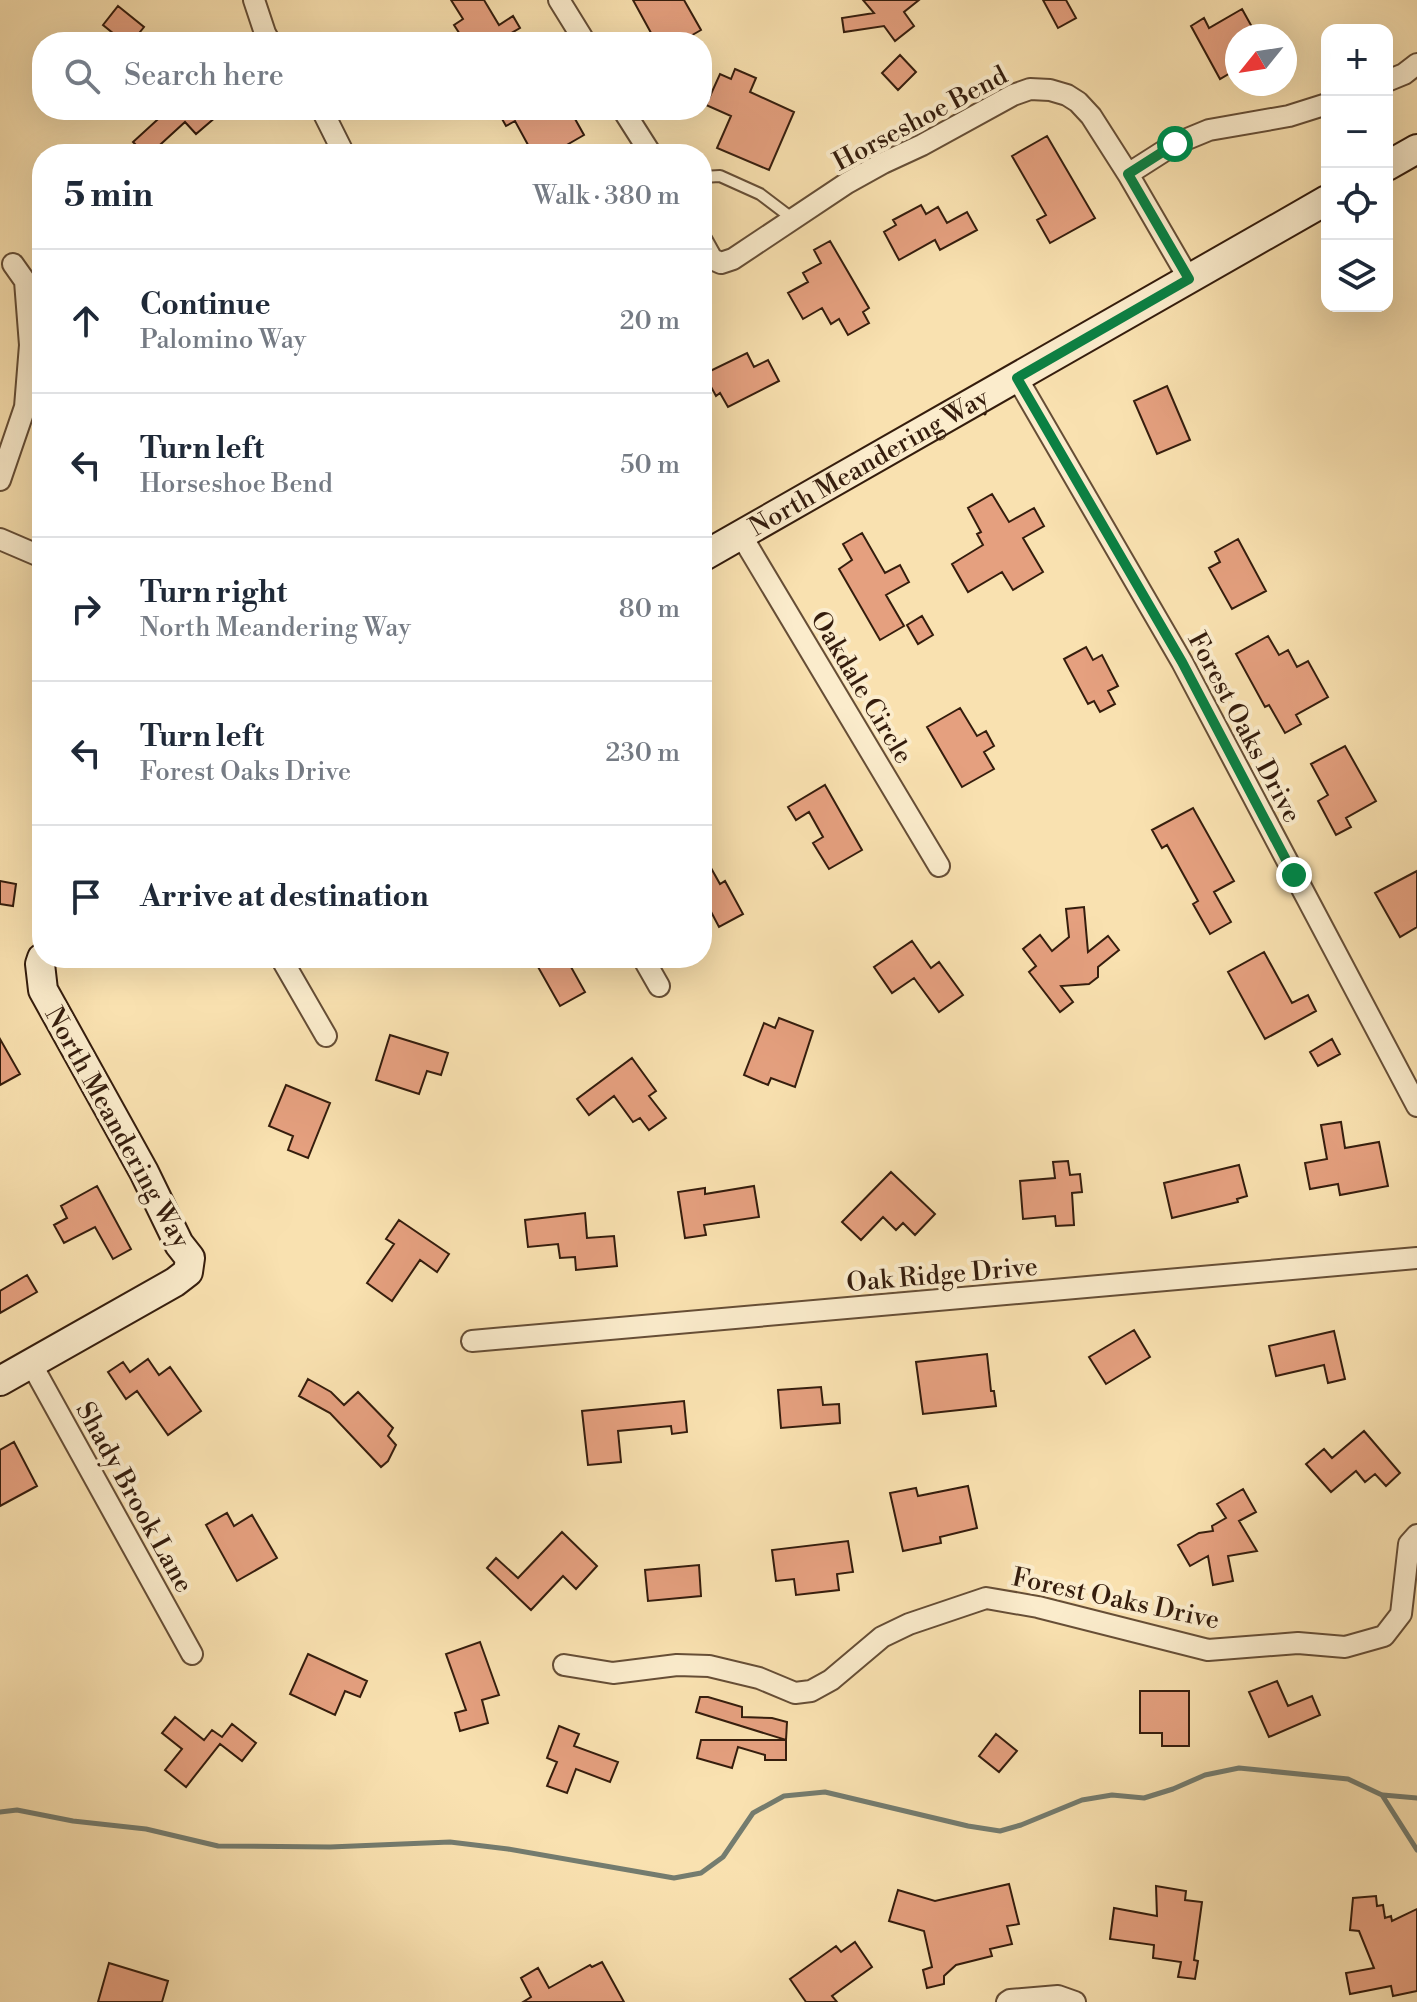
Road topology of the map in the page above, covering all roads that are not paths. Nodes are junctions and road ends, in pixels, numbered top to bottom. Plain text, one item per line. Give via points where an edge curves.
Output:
1 (254, 0) edge
2 (559, 0) edge
3 (265, 32) edge
4 (579, 32) edge
5 (1417, 64) edge
6 (1393, 79) edge
7 (1321, 106) edge
8 (327, 120) edge
9 (629, 120) edge
10 (339, 144) edge
11 (645, 144) edge
12 (1417, 149) edge
13 (1393, 163) edge
14 (1128, 174) junction
15 (712, 176) edge
16 (1321, 203) edge
17 (793, 219) junction
18 (712, 259) edge
19 (13, 264) dead end
20 (1189, 279) junction
21 (1017, 378) junction
22 (0, 480) edge
23 (741, 535) junction
24 (0, 539) edge
25 (712, 551) edge
26 (32, 553) edge
27 (939, 866) dead end
28 (40, 968) edge
29 (287, 968) edge
30 (649, 968) edge
31 (659, 986) dead end
32 (326, 1036) dead end
33 (1417, 1106) edge
34 (1417, 1258) edge
35 (472, 1341) dead end
36 (32, 1365) junction
37 (0, 1381) edge
38 (1417, 1535) edge
39 (192, 1654) dead end
40 (564, 1665) dead end
41 (1007, 2002) edge
42 (1075, 2002) edge

1 - 3 street
2 - 4 street
5 - 6 street
7 - 14 street via 1209,130
8 - 10 street
9 - 11 street
12 - 13 street
14 - 17 street, Horseshoe Bend via 1078,102 1050,90 1030,89 883,163
14 - 20 street, Horseshoe Bend
15 - 17 lane via 760,194
16 - 20 street, North Meandering Way
17 - 18 street, Horseshoe Bend via 733,259
19 - 22 street via 25,281 30,345 25,407
20 - 21 street, North Meandering Way
21 - 23 street, North Meandering Way
21 - 33 street, Forest Oaks Drive via 1182,662
23 - 25 street, North Meandering Way
23 - 27 street, Oakdale Circle
24 - 26 street
28 - 36 street, North Meandering Way via 43,990 190,1258 188,1272 175,1282
29 - 32 street
30 - 31 street
34 - 35 street, Oak Ridge Drive
36 - 37 street, North Meandering Way
36 - 39 street, Shady Brook Lane
38 - 40 street, Forest Oaks Drive via 1409,1544 1401,1614 1384,1636 1345,1647 1298,1643 1208,1650 986,1598 882,1637 811,1691 795,1693 709,1666 613,1673
41 - 42 street via 1058,1996

